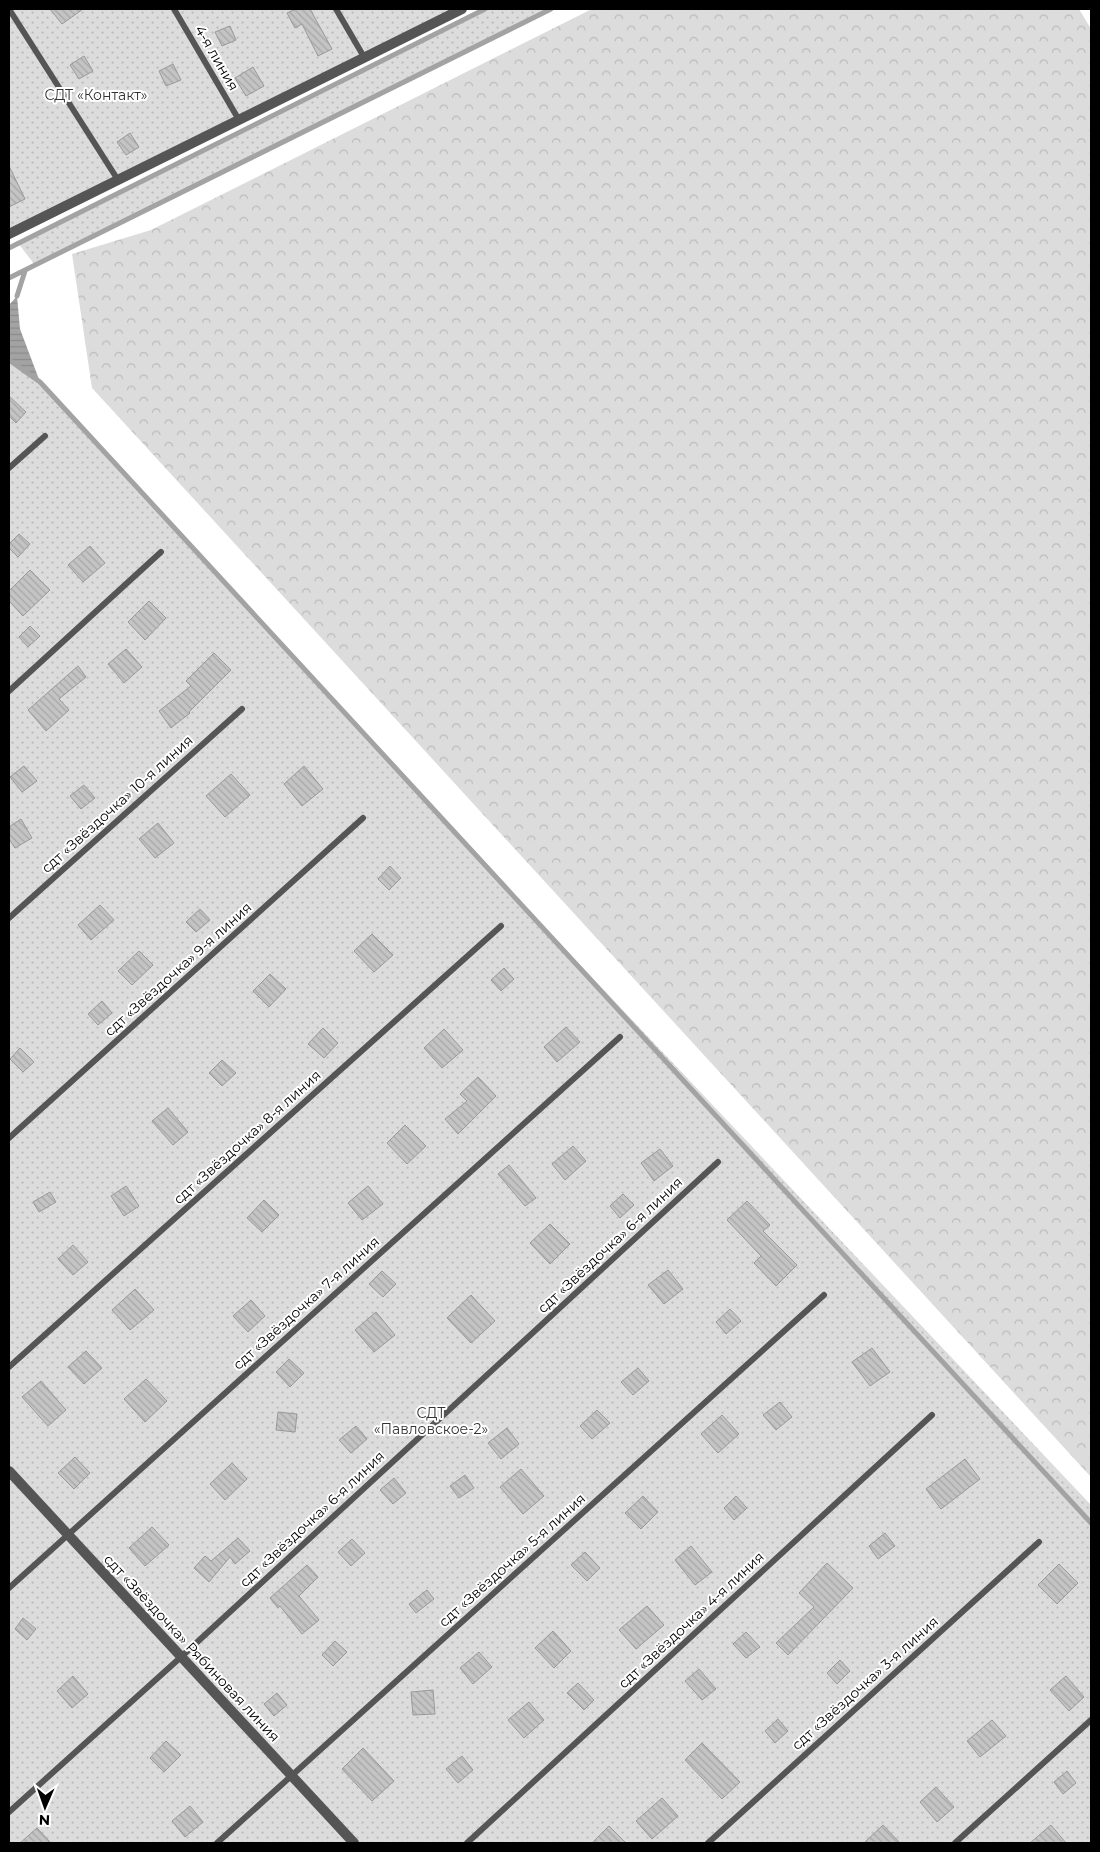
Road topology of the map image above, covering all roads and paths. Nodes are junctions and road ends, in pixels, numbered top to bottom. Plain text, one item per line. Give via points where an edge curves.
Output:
1 (9, 9) edge
2 (174, 9) edge
3 (336, 9) edge
4 (462, 9) edge
5 (364, 58) junction
6 (239, 120) junction
7 (118, 180) junction
8 (9, 234) edge
9 (45, 436) dead end
10 (9, 468) edge
11 (162, 552) dead end
12 (9, 691) edge
13 (242, 709) dead end
14 (364, 818) dead end
15 (9, 918) edge
16 (502, 926) dead end
17 (620, 1037) dead end
18 (9, 1138) edge
19 (718, 1162) dead end
20 (824, 1295) dead end
21 (9, 1367) edge
22 (932, 1416) dead end
23 (9, 1472) edge
24 (69, 1534) junction
25 (1039, 1542) dead end
26 (9, 1588) edge
27 (181, 1657) junction
28 (1091, 1720) edge
29 (291, 1776) junction
30 (9, 1812) edge
31 (217, 1843) edge
32 (354, 1843) edge
33 (467, 1843) edge
34 (708, 1843) edge
35 (955, 1843) edge

1 - 7 lane
2 - 6 lane, 4-я линия
3 - 5 lane
4 - 5 street
5 - 6 street
6 - 7 street
7 - 8 street
9 - 10 lane
11 - 12 lane
13 - 15 lane, сдт «Звёздочка» 10-я линия
14 - 18 lane, сдт «Звёздочка» 9-я линия
16 - 21 lane, сдт «Звёздочка» 8-я линия
17 - 24 lane, сдт «Звёздочка» 7-я линия
19 - 27 lane, сдт «Звёздочка» 6-я линия
20 - 29 lane, сдт «Звёздочка» 5-я линия
22 - 33 lane, сдт «Звёздочка» 4-я линия
23 - 24 street, сдт «Звёздочка» Рябиновая линия
24 - 26 lane, сдт «Звёздочка» 7-я линия
24 - 27 street, сдт «Звёздочка» Рябиновая линия
25 - 34 lane, сдт «Звёздочка» 3-я линия
27 - 29 street, сдт «Звёздочка» Рябиновая линия
27 - 30 lane, сдт «Звёздочка» 6-я линия
28 - 35 lane
29 - 31 lane, сдт «Звёздочка» 5-я линия
29 - 32 street, сдт «Звёздочка» Рябиновая линия

